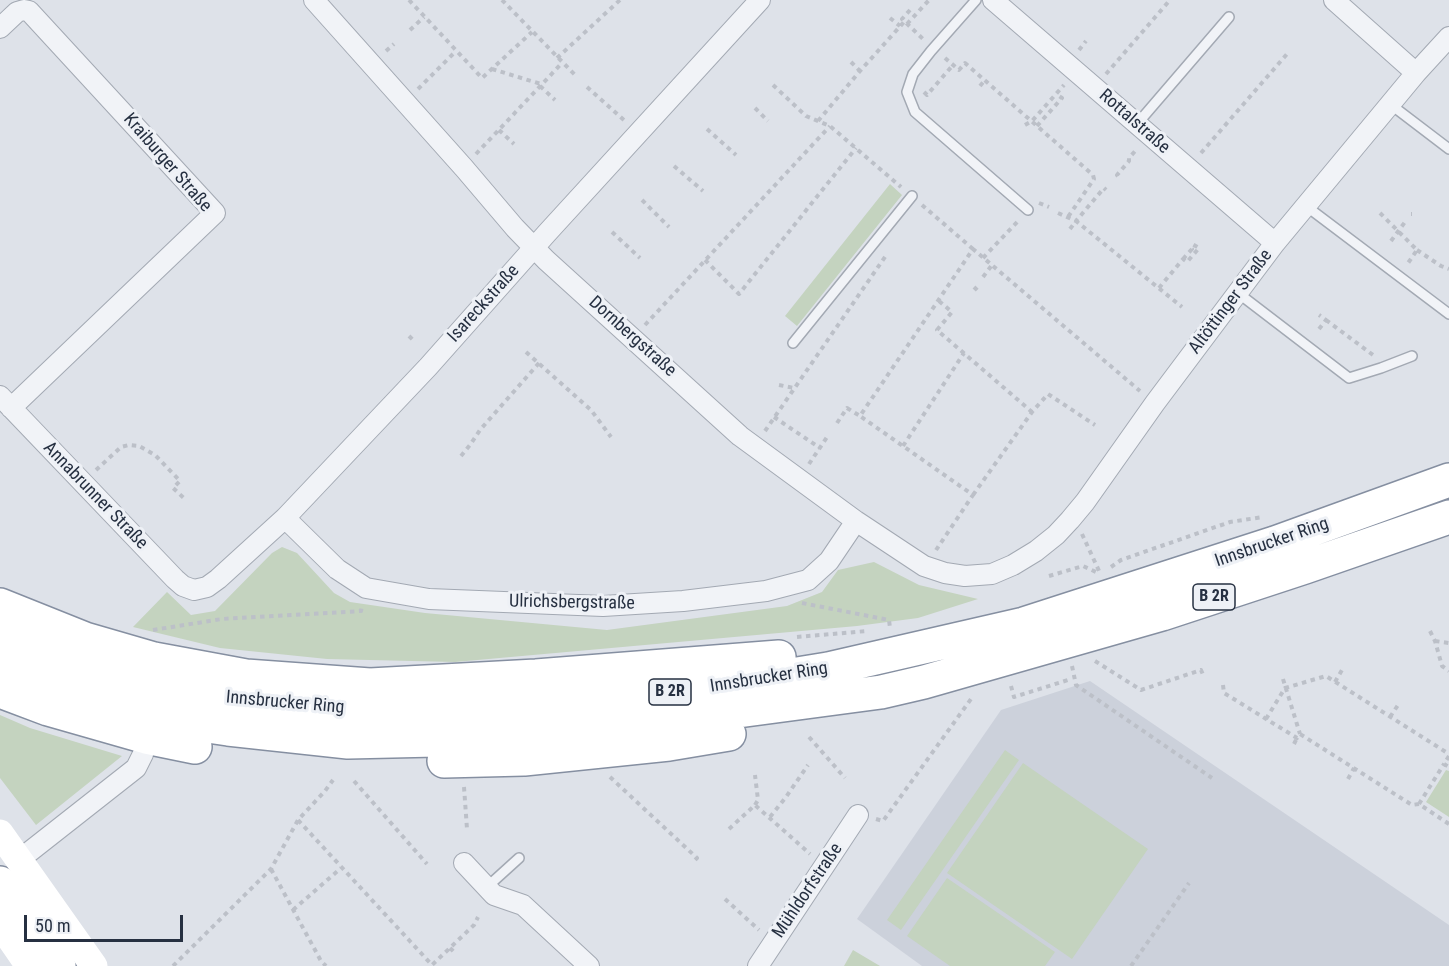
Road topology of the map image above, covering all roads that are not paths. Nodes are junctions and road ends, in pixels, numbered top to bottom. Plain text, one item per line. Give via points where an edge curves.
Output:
1 (314, 0) edge
2 (760, 0) edge
3 (976, 0) edge
4 (993, 0) edge
5 (1334, 0) edge
6 (1229, 17) dead end
7 (0, 28) edge
8 (1449, 36) edge
9 (1416, 73) junction
10 (1390, 104) junction
11 (1137, 124) junction
12 (1449, 149) edge
13 (912, 196) road end
14 (1306, 206) junction
15 (1028, 210) road end
16 (1275, 243) junction
17 (534, 248) junction
18 (1238, 293) junction
19 (1449, 314) edge
20 (793, 343) dead end
21 (1412, 356) dead end
22 (5, 402) edge
23 (1449, 480) edge
24 (1449, 517) edge
25 (285, 518) junction
26 (856, 521) junction
27 (1013, 565) joint
28 (194, 590) joint
29 (0, 605) edge
30 (0, 631) edge
31 (900, 640) junction
32 (0, 662) edge
33 (0, 691) edge
34 (881, 692) junction
35 (146, 737) junction
36 (858, 815) road end
37 (0, 833) edge
38 (519, 858) dead end
39 (464, 863) dead end
40 (10, 871) edge
41 (487, 887) junction
42 (0, 924) edge
43 (29, 966) edge
44 (59, 966) edge
45 (94, 966) edge
46 (589, 966) edge
47 (758, 966) edge

1 - 17 street, Dornbergstraße
2 - 17 street, Isareckstraße
3 - 15 lane via 913,74 907,92 915,111
4 - 11 street, Rottalstraße
5 - 9 street
6 - 11 lane
7 - 22 street, Kraiburger Straße via 17,12 29,11 215,213
8 - 9 street, Altöttinger Straße
9 - 10 street, Altöttinger Straße
10 - 12 lane
10 - 14 street, Altöttinger Straße
11 - 16 street, Rottalstraße
13 - 20 lane
14 - 16 street, Altöttinger Straße
14 - 19 lane
16 - 18 street, Altöttinger Straße
17 - 25 street, Isareckstraße
17 - 26 street, Dornbergstraße via 740,436
18 - 21 lane via 1349,378
18 - 27 street, Altöttinger Straße via 1085,502 1056,535
22 - 28 street, Annabrunner Straße via 175,579
23 - 31 highway, Innsbrucker Ring / B 2R via 1275,543 1024,624
24 - 34 highway, Innsbrucker Ring / B 2R via 1162,614
25 - 26 street, Ulrichsbergstraße via 337,569 366,588 429,599 603,606 766,591 808,580 829,561
25 - 28 street, Isareckstraße via 218,579
26 - 27 street, Dornbergstraße via 924,566 945,573 992,574
29 - 31 highway via 85,639 154,659 246,676 369,685 838,652
30 - 31 highway, Innsbrucker Ring / B 2R via 86,665 155,685 239,702 371,711 569,703 736,684 828,669
32 - 34 highway, Innsbrucker Ring / B 2R via 121,706 187,723 348,742 618,727
33 - 35 highway
34 - 35 highway via 799,721 669,744 524,759 353,761 207,749
35 - 40 street via 136,768
36 - 47 street, Mühldorfstraße
37 - 40 main road
38 - 41 lane
39 - 41 street
40 - 44 highway
40 - 45 main road
41 - 46 street via 494,895 524,905
42 - 43 main road

